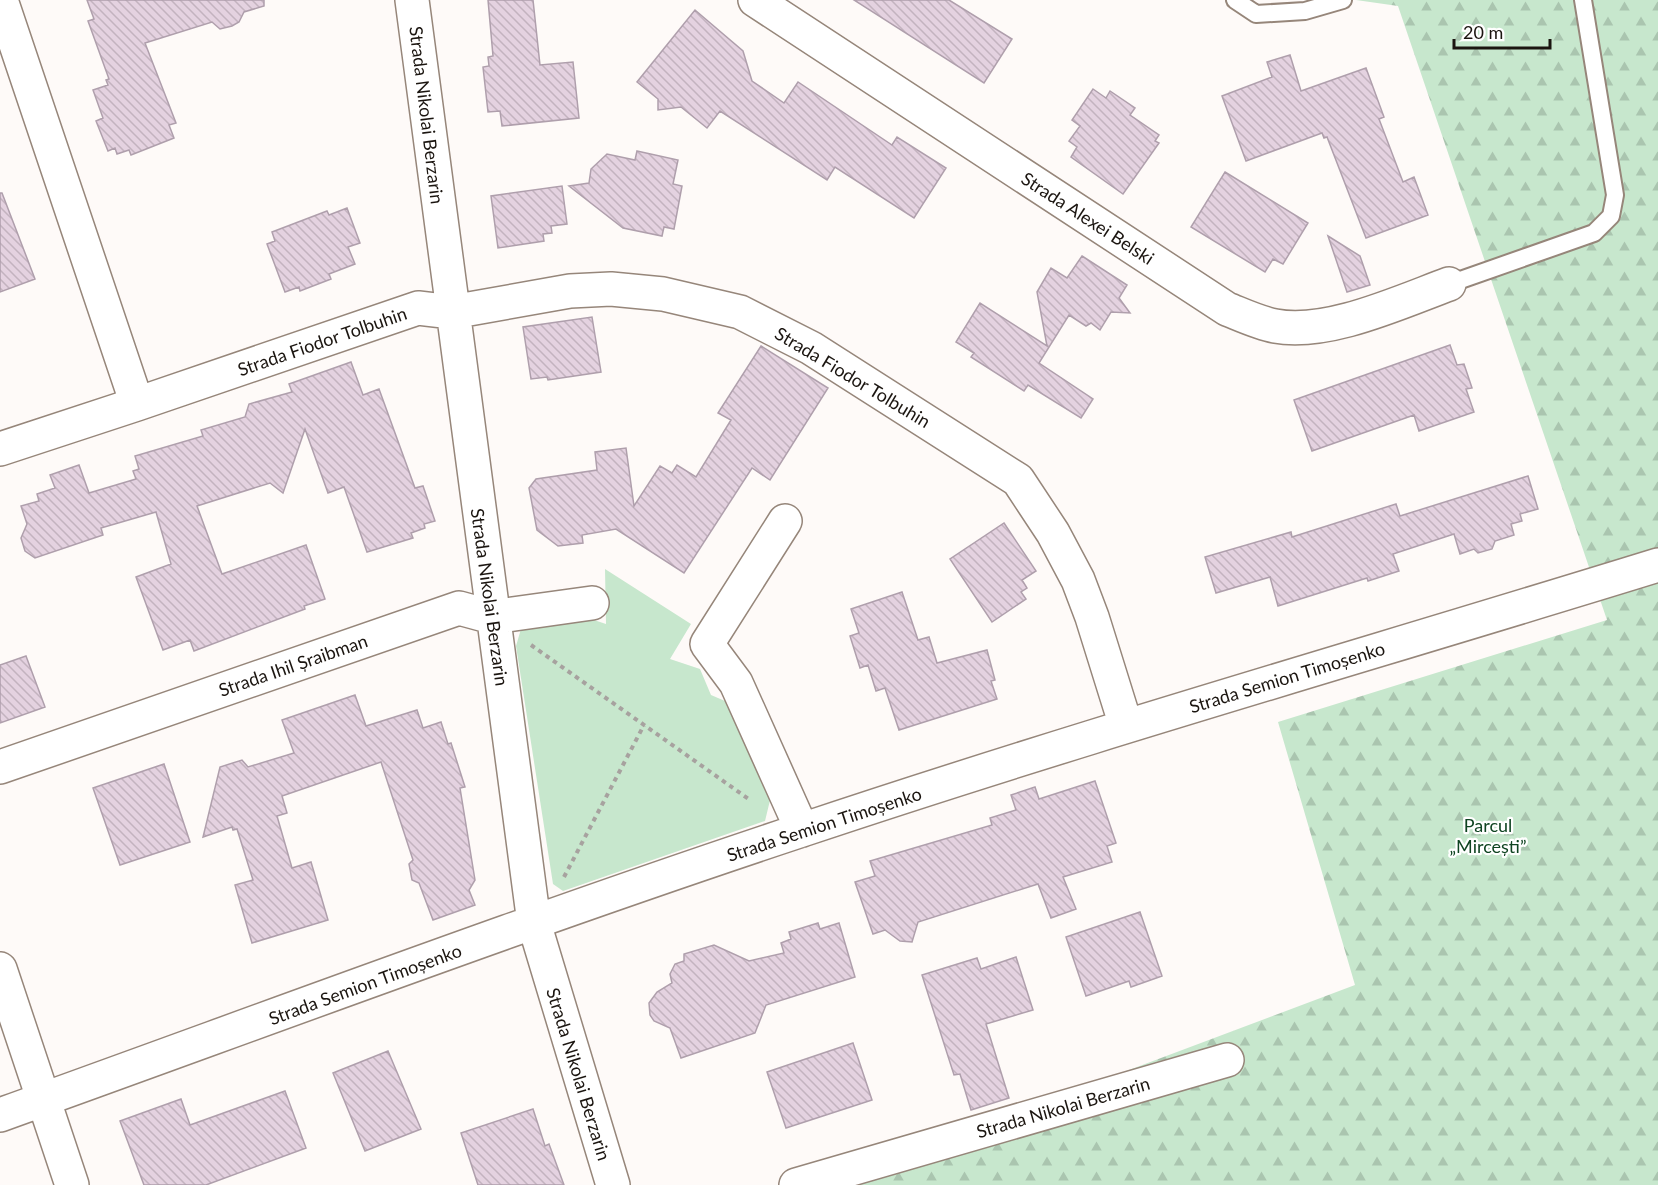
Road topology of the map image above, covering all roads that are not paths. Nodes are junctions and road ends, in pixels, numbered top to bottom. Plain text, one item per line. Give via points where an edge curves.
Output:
1 (1, 0) edge
2 (412, 0) edge
3 (755, 0) edge
4 (1235, 0) edge
5 (1343, 0) edge
6 (1583, 0) edge
7 (1449, 284) joint
8 (452, 312) junction
9 (137, 404) junction
10 (0, 449) edge
11 (785, 521) dead end
12 (1658, 565) edge
13 (592, 603) dead end
14 (492, 616) junction
15 (1126, 726) junction
16 (0, 767) edge
17 (802, 830) junction
18 (534, 923) junction
19 (0, 969) edge
20 (1227, 1060) dead end
21 (43, 1100) junction
22 (0, 1115) edge
23 (72, 1185) edge
24 (613, 1185) edge
25 (796, 1185) edge

1 - 9 street
2 - 8 street, Strada Nikolai Berzarin
3 - 7 street, Strada Alexei Belski via 1227,309 1275,326 1311,327 1360,316
4 - 5 lane via 1256,14 1305,11
6 - 7 lane via 1615,195 1611,216 1594,233
8 - 9 street, Strada Fiodor Tolbuhin via 418,308
8 - 14 street, Strada Nikolai Berzarin
8 - 15 street, Strada Fiodor Tolbuhin via 570,291 611,289 663,294 740,312 812,348 1018,480 1078,580
9 - 10 street, Strada Fiodor Tolbuhin
11 - 17 street via 707,644 736,683
12 - 15 street, Strada Semion Timoșenko
13 - 14 street, Strada Ihil Șraibman
14 - 16 street, Strada Ihil Șraibman via 459,608
14 - 18 street, Strada Nikolai Berzarin
15 - 17 street, Strada Semion Timoșenko
17 - 18 street, Strada Semion Timoșenko
18 - 21 street, Strada Semion Timoșenko
18 - 24 street, Strada Nikolai Berzarin
19 - 21 street
20 - 25 street, Strada Nikolai Berzarin
21 - 22 street, Strada Semion Timoșenko
21 - 23 street

